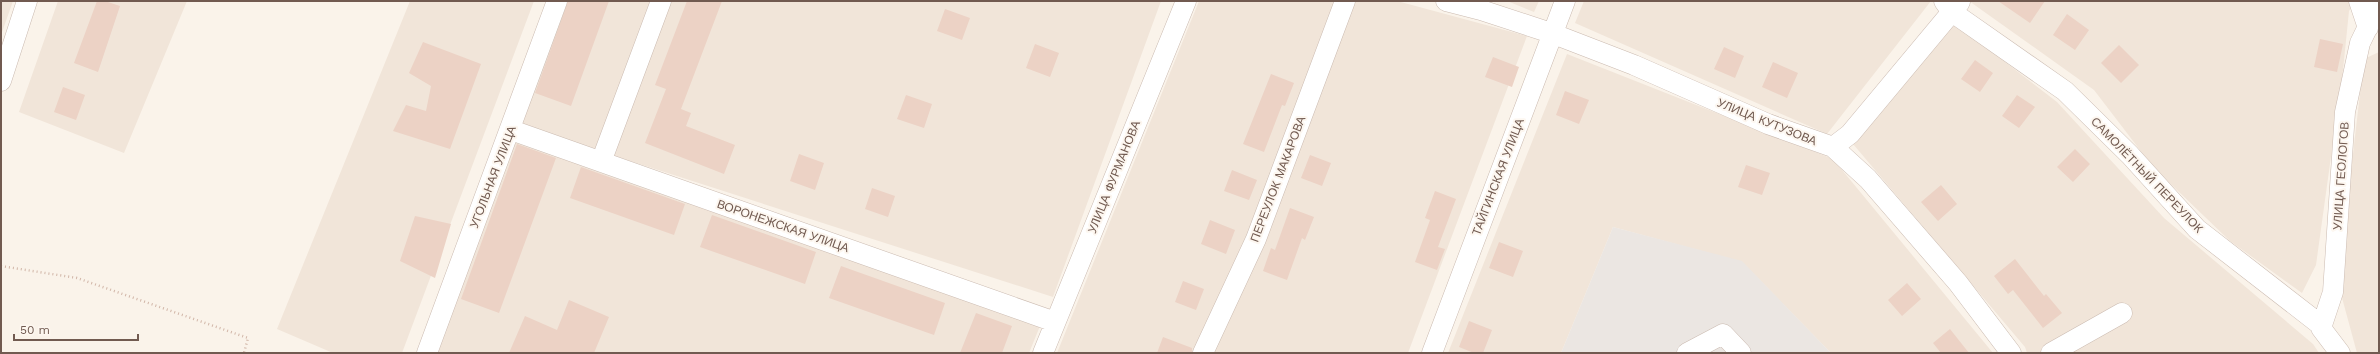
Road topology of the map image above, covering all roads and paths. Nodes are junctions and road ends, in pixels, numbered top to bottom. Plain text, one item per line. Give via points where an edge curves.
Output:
1 (27, 1) edge
2 (557, 1) edge
3 (661, 1) edge
4 (1186, 1) edge
5 (1345, 1) edge
6 (1446, 1) edge
7 (1565, 1) edge
8 (2359, 1) edge
9 (2379, 4) edge
10 (1952, 5) edge
11 (1551, 33) junction
12 (2369, 37) edge
13 (1, 81) edge
14 (511, 130) junction
15 (1832, 147) junction
16 (602, 162) junction
17 (1, 266) edge
18 (2122, 313) dead end
19 (1055, 322) junction
20 (2322, 327) junction
21 (244, 353) edge
22 (427, 353) edge
23 (1043, 353) edge
24 (1203, 353) edge
25 (1432, 353) edge
26 (1687, 353) edge
27 (1741, 353) edge
28 (2011, 353) edge
29 (2051, 353) edge
30 (2340, 353) edge

1 - 13 street
2 - 14 street, УГОЛЬНАЯ УЛИЦА
3 - 16 street
4 - 19 street, УЛИЦА ФУРМАНОВА
5 - 24 street, ПЕРЕУЛОК МАКАРОВА via 1256,239
6 - 11 street, УЛИЦА КУТУЗОВА
7 - 11 street, ТАЙГИНСКАЯ УЛИЦА
8 - 12 street
9 - 12 street, УЛИЦА ГЕОЛОГОВ
10 - 15 street, САМОЛЁТНЫЙ ПЕРЕУЛОК via 1850,134
10 - 20 street, САМОЛЁТНЫЙ ПЕРЕУЛОК via 2065,90 2130,155 2197,229
11 - 15 street, УЛИЦА КУТУЗОВА via 1634,65 1768,124
11 - 25 street, ТАЙГИНСКАЯ УЛИЦА
12 - 20 street, УЛИЦА ГЕОЛОГОВ via 2345,112 2333,292
14 - 16 street, ВОРОНЕЖСКАЯ УЛИЦА
14 - 22 street, УГОЛЬНАЯ УЛИЦА
15 - 28 street, УЛИЦА КУТУЗОВА via 1868,179 1958,283
16 - 19 street, ВОРОНЕЖСКАЯ УЛИЦА
17 - 21 path via 77,278 248,338
18 - 29 street
19 - 23 street, УЛИЦА ФУРМАНОВА
20 - 30 street, САМОЛЁТНЫЙ ПЕРЕУЛОК
26 - 27 street via 1722,334

